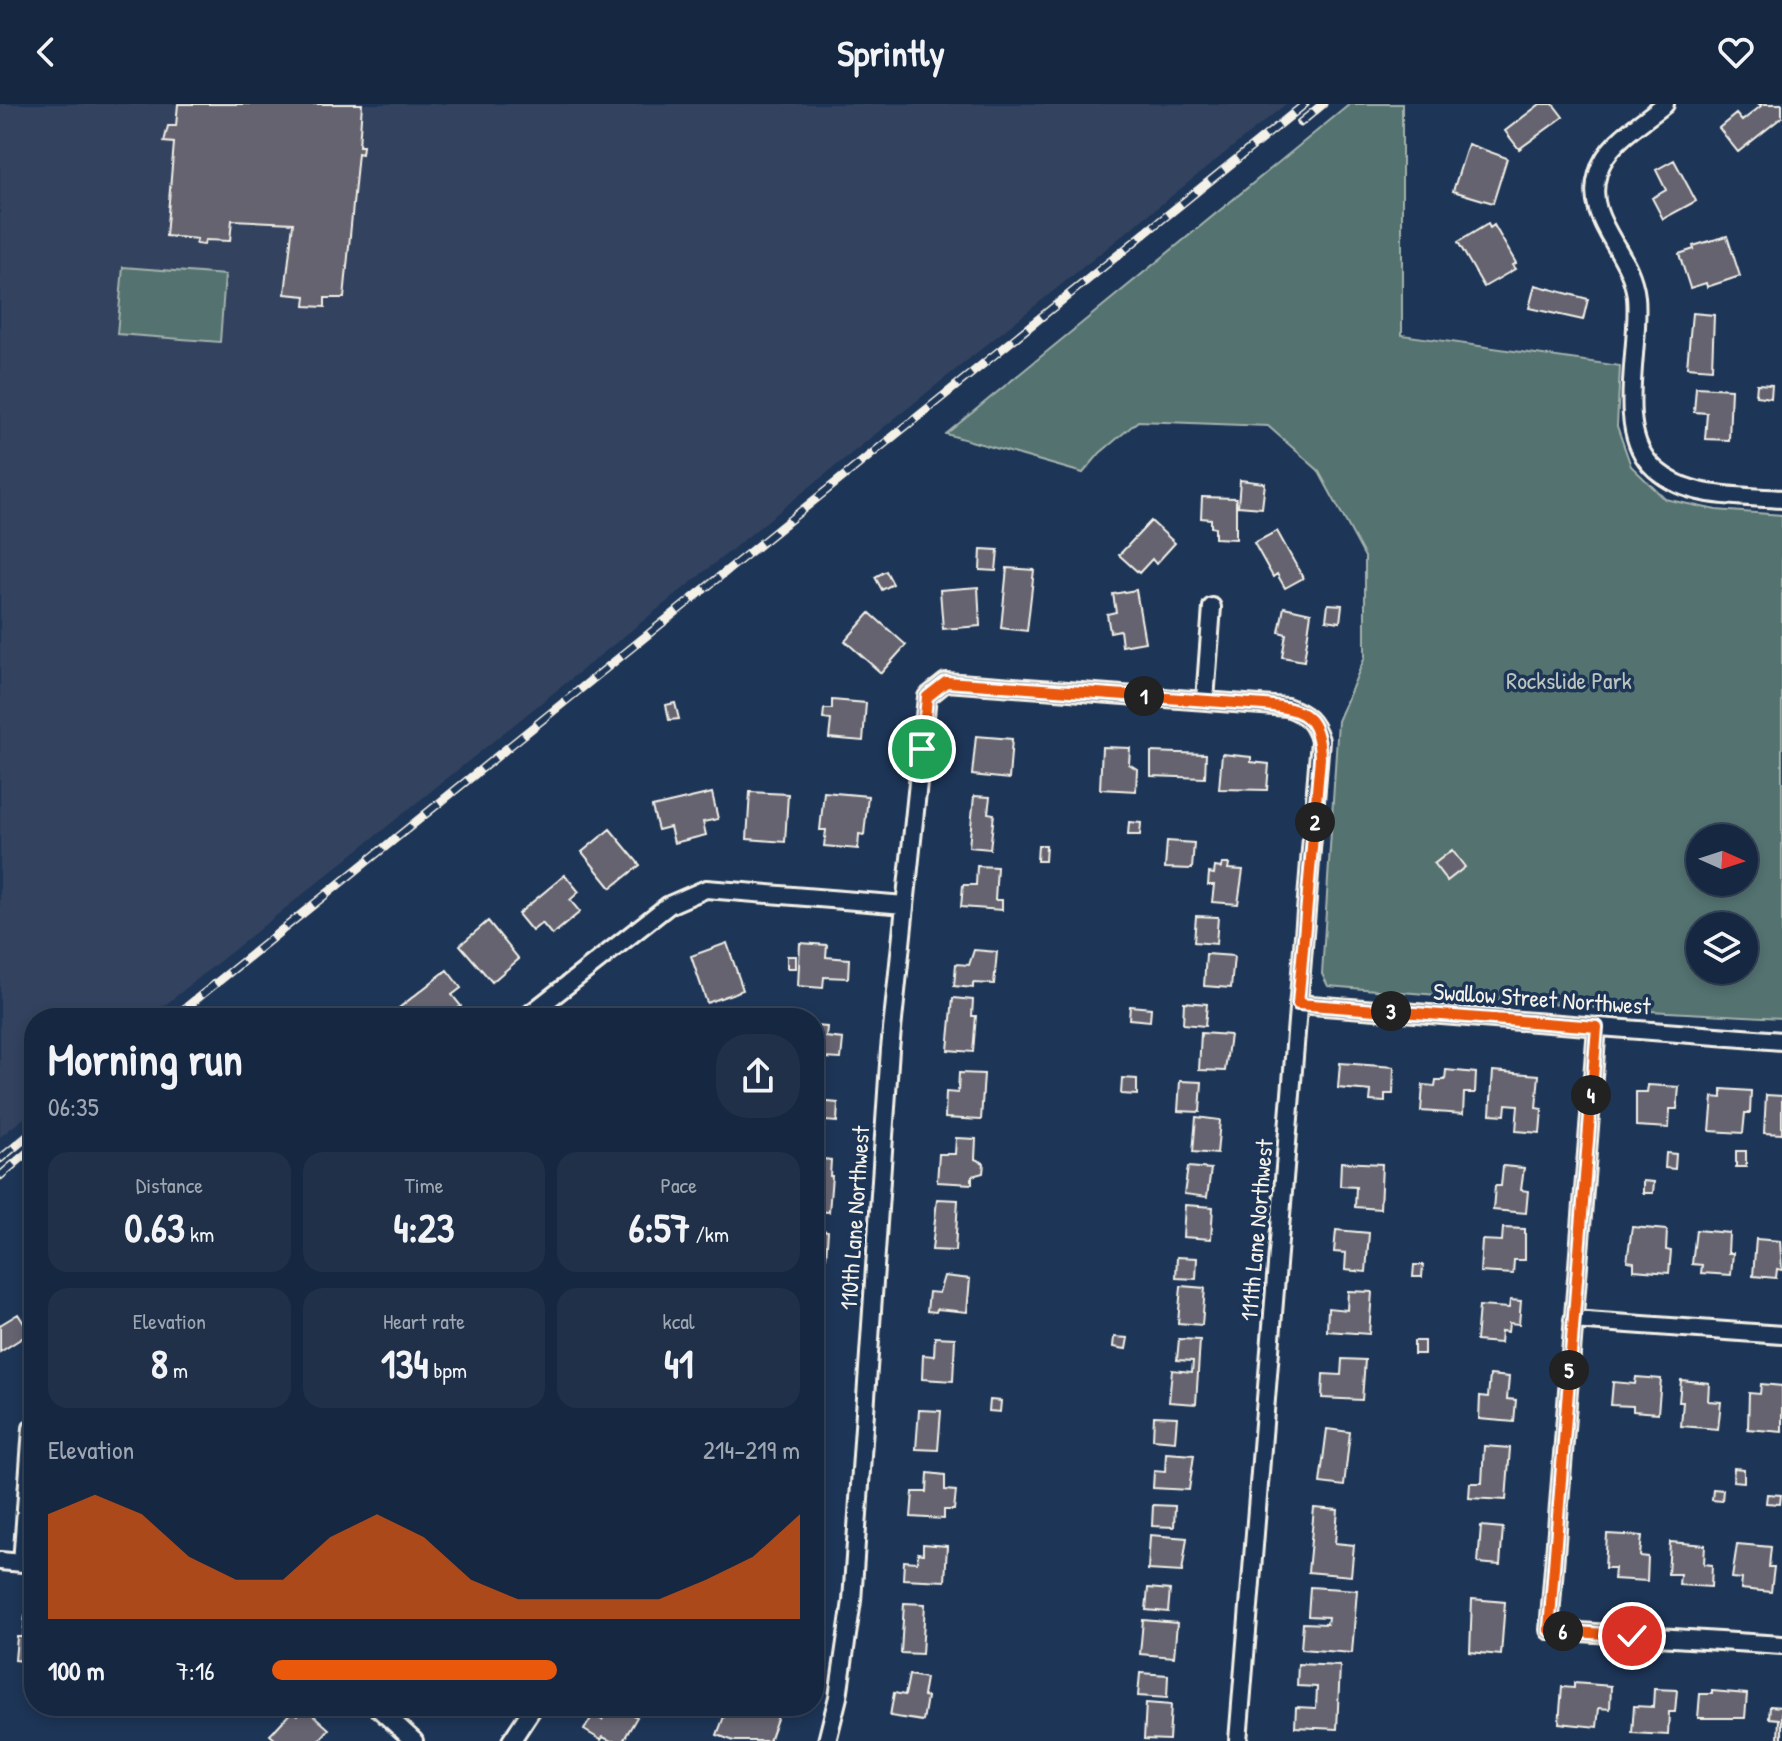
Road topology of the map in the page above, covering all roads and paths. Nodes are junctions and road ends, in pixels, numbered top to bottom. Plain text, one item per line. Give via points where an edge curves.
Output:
1 (1665, 104) edge
2 (1782, 499) edge
3 (1212, 607) dead end
4 (1205, 700) junction
5 (905, 905) junction
6 (1298, 1004) junction
7 (538, 1008) edge
8 (1597, 1027) junction
9 (1782, 1041) edge
10 (1573, 1320) junction
11 (1782, 1335) edge
12 (0, 1561) edge
13 (24, 1563) edge
14 (1782, 1645) edge
15 (387, 1716) edge
16 (527, 1716) edge
17 (414, 1741) edge
18 (511, 1741) edge
19 (827, 1741) edge
20 (1238, 1741) edge

1 - 2 street via 1609,152 1593,198 1626,262 1636,295 1633,429 1648,462 1680,486
3 - 4 street
4 - 5 street, 110th Lane Northwest via 946,682 927,697
4 - 6 street, 111th Lane Northwest via 1287,707 1315,724 1320,740
5 - 7 street via 706,889 669,905
5 - 19 street, 110th Lane Northwest via 890,1049 852,1601
6 - 8 street, Swallow Street Northwest
6 - 20 street, 111th Lane Northwest
8 - 9 street, Swallow Street Northwest
8 - 10 street
10 - 11 street
10 - 14 street via 1549,1630
12 - 13 street
15 - 17 street
16 - 18 street

